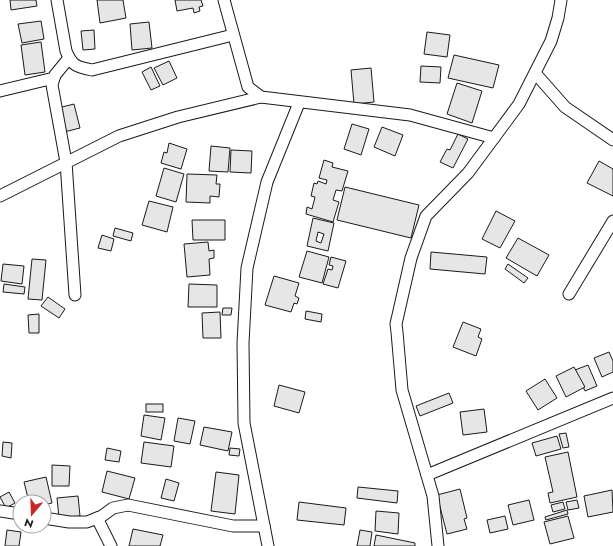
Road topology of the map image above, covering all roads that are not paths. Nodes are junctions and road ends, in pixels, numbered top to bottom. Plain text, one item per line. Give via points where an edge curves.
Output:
1 (57, 0) edge
2 (224, 0) edge
3 (561, 0) edge
4 (233, 35) junction
5 (69, 58) junction
6 (535, 73) junction
7 (54, 78) junction
8 (0, 91) edge
9 (261, 97) junction
10 (299, 103) junction
11 (494, 138) junction
12 (613, 140) edge
13 (66, 162) junction
14 (0, 196) edge
15 (613, 221) edge
16 (569, 294) dead end
17 (75, 295) dead end
18 (613, 398) edge
19 (427, 475) junction
20 (0, 511) edge
21 (12, 513) edge
22 (97, 518) junction
23 (52, 519) edge
24 (264, 526) junction
25 (111, 546) edge
26 (268, 546) edge
27 (438, 546) edge

1 - 5 street
2 - 4 street
3 - 6 street via 551,41
4 - 5 street via 92,70 77,67
4 - 9 street via 248,87
5 - 7 street
6 - 11 street via 519,104
6 - 12 street via 565,107
7 - 8 street
7 - 13 street via 52,84
9 - 10 street
9 - 13 street via 178,117 119,136
10 - 11 street via 410,115
10 - 24 street via 267,182 247,268 243,417
11 - 19 street via 468,173 426,216 411,258 396,324 402,390
13 - 14 street
13 - 17 street
15 - 16 street
18 - 19 street
19 - 27 street via 433,496
20 - 21 street
22 - 23 street via 87,522
22 - 24 street via 113,508 128,505 233,526
22 - 25 street
24 - 26 street

